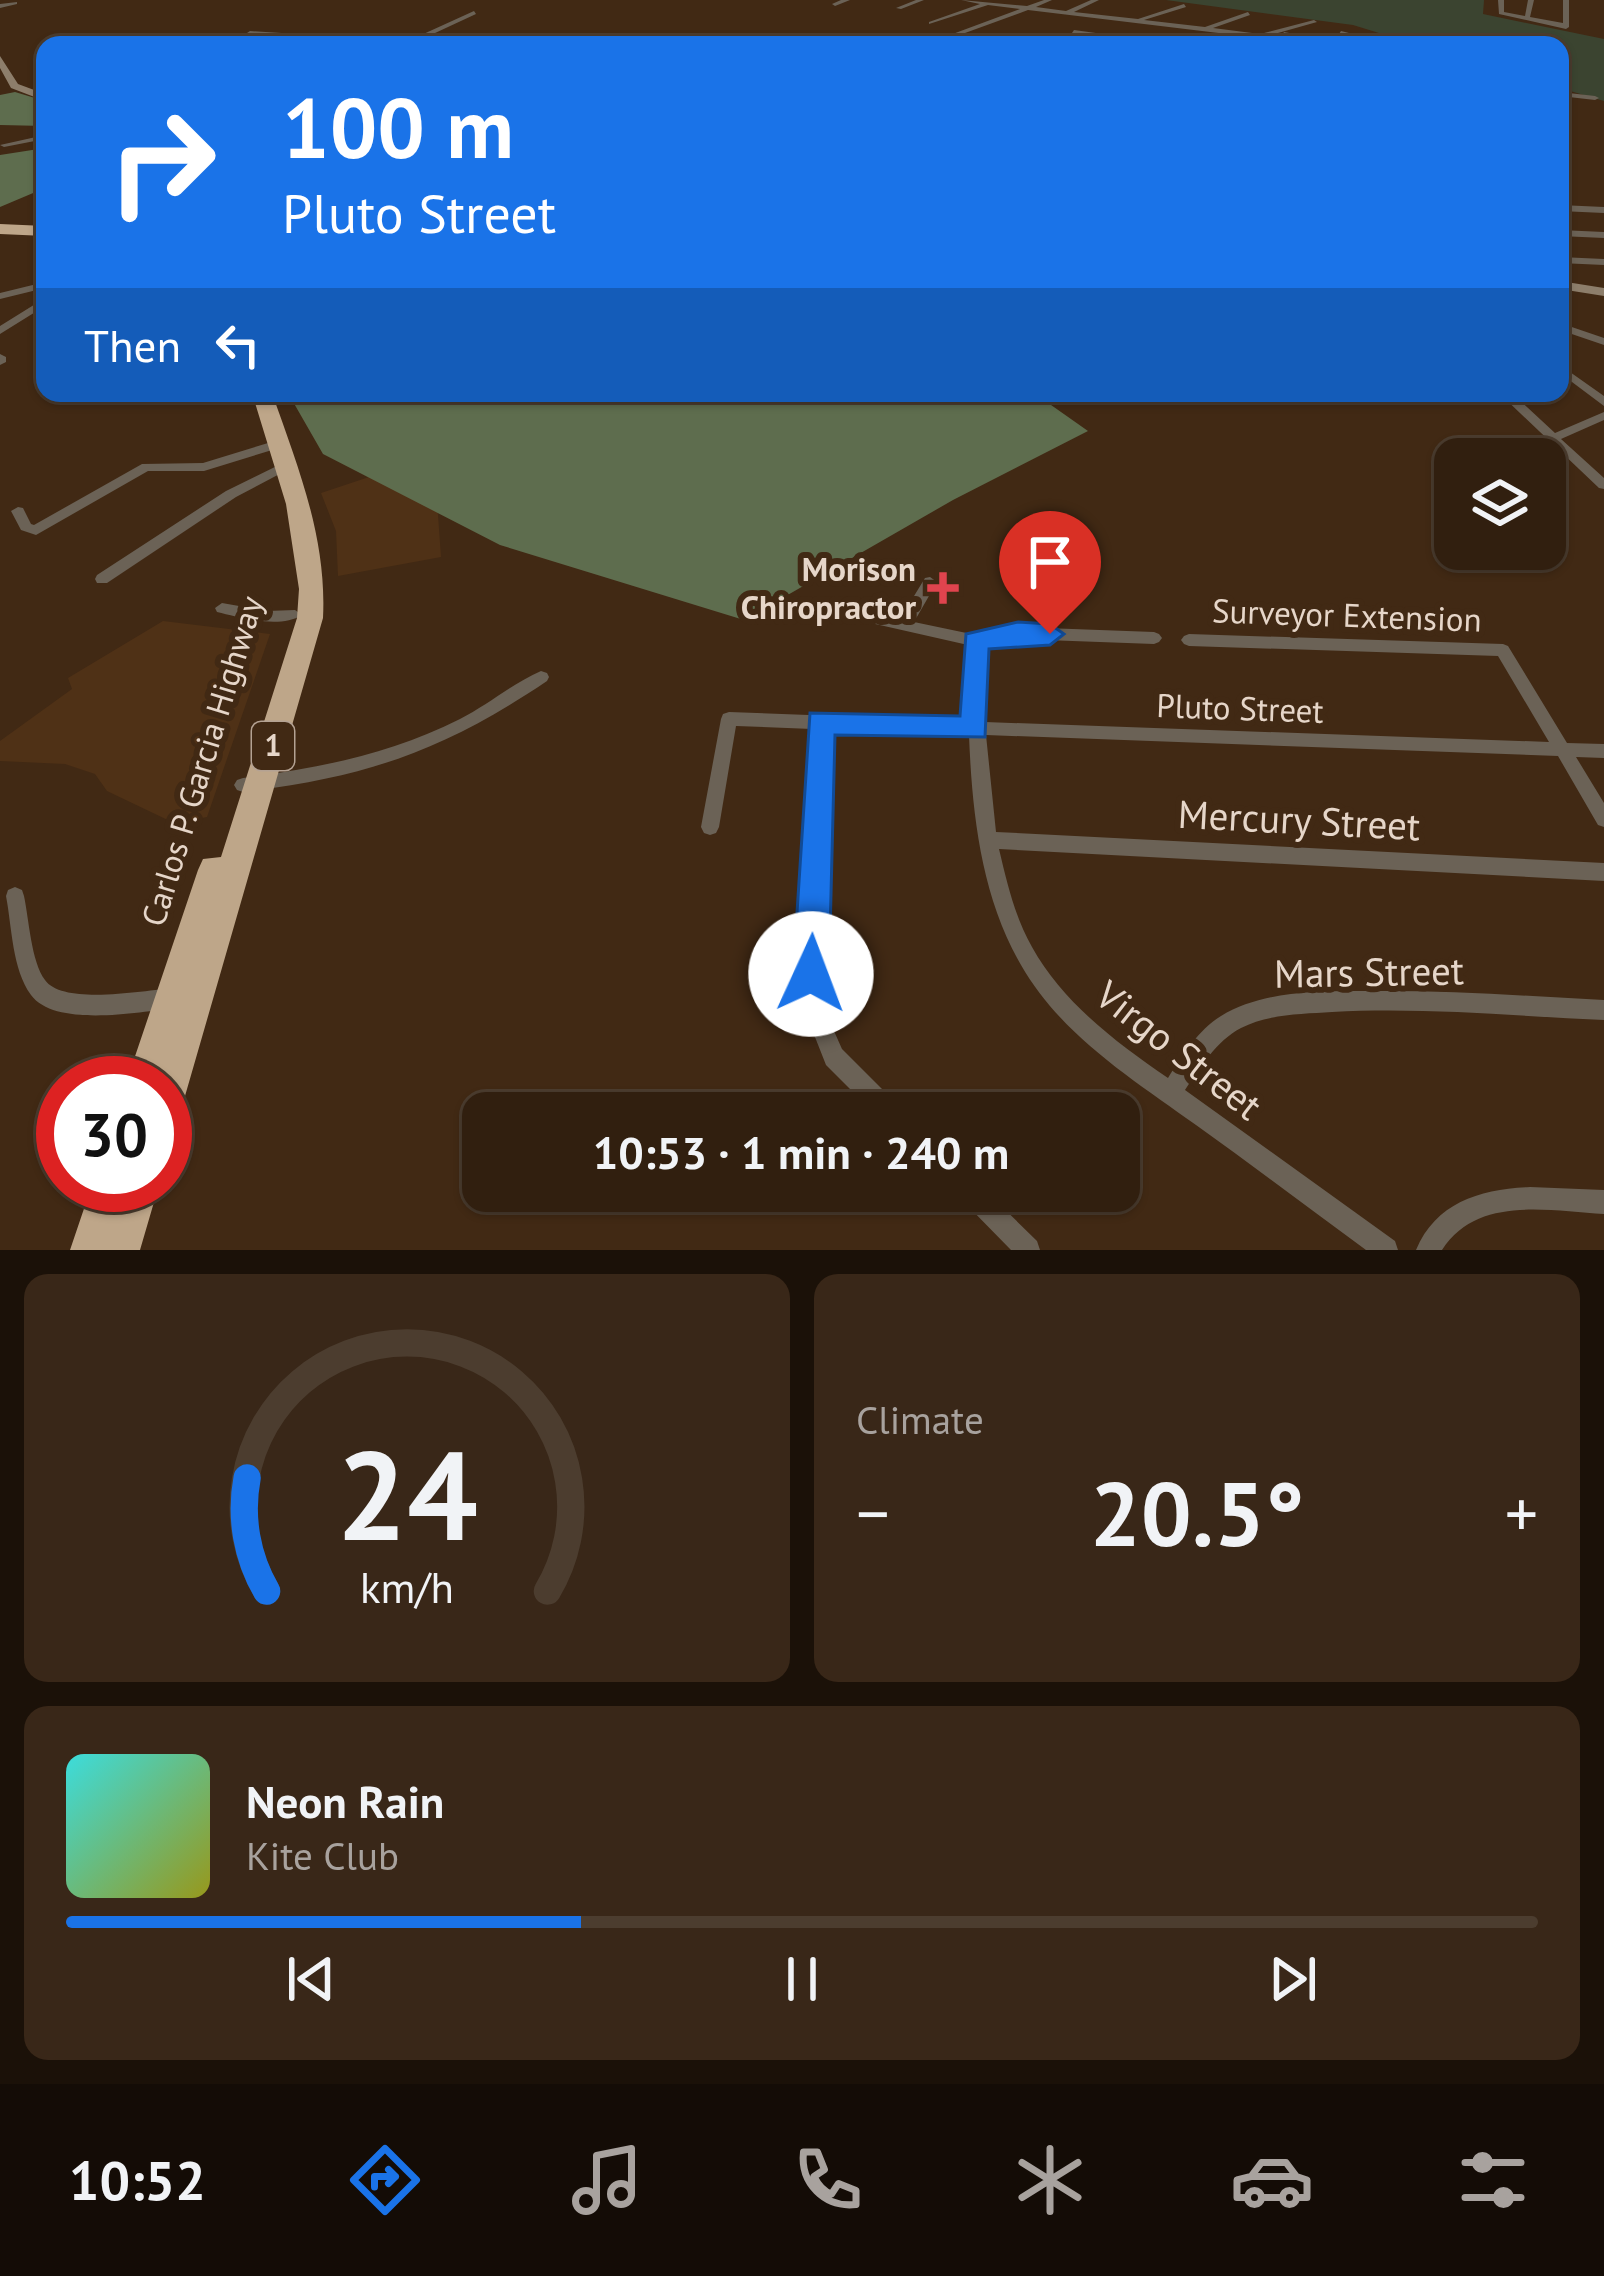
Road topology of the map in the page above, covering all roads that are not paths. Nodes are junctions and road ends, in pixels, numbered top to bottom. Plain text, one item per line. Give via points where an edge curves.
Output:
1 (845, 0) edge
2 (921, 0) edge
3 (964, 0) edge
4 (1048, 0) edge
5 (1096, 0) edge
6 (1501, 0) edge
7 (1531, 0) edge
8 (1565, 0) edge
9 (992, 2) edge
10 (15, 3) edge
11 (835, 4) dead end
12 (0, 6) edge
13 (1184, 6) dead end
14 (899, 8) dead end
15 (1029, 8) junction
16 (473, 13) dead end
17 (1066, 13) junction
18 (1248, 14) dead end
19 (1527, 18) junction
20 (1136, 22) junction
21 (1314, 22) dead end
22 (931, 23) dead end
23 (1203, 30) junction
24 (1074, 32) dead end
25 (250, 33) dead end
26 (1341, 33) dead end
27 (1374, 33) dead end
28 (1281, 34) junction
29 (291, 36) edge
30 (428, 36) edge
31 (951, 36) edge
32 (1093, 36) edge
33 (1113, 36) edge
34 (1292, 36) edge
35 (1354, 36) edge
36 (1367, 36) edge
37 (1, 64) edge
38 (36, 95) edge
39 (1569, 95) edge
40 (1595, 98) dead end
41 (36, 139) edge
42 (4, 145) dead end
43 (1569, 208) edge
44 (1604, 210) edge
45 (0, 226) edge
46 (36, 227) edge
47 (1569, 233) edge
48 (1604, 235) edge
49 (1569, 260) edge
50 (1604, 262) edge
51 (1569, 286) edge
52 (36, 287) edge
53 (1604, 292) edge
54 (0, 296) edge
55 (36, 307) edge
56 (1569, 329) edge
57 (0, 332) edge
58 (1604, 342) edge
59 (1569, 375) edge
60 (247, 402) edge
61 (264, 402) edge
62 (1515, 402) edge
63 (1604, 402) edge
64 (1604, 416) edge
65 (1555, 437) junction
66 (273, 458) junction
67 (1604, 485) edge
68 (18, 512) dead end
69 (102, 579) dead end
70 (930, 582) dead end
71 (222, 608) dead end
72 (295, 614) junction
73 (862, 616) dead end
74 (906, 622) junction
75 (1154, 638) dead end
76 (1190, 640) dead end
77 (976, 641) junction
78 (541, 677) dead end
79 (820, 722) junction
80 (975, 728) junction
81 (1562, 750) junction
82 (1604, 752) edge
83 (253, 784) junction
84 (1604, 819) edge
85 (710, 827) dead end
86 (990, 840) junction
87 (1604, 872) edge
88 (15, 896) dead end
89 (185, 997) junction
90 (1604, 1010) edge
91 (158, 1056) edge
92 (173, 1056) edge
93 (869, 1092) edge
94 (1171, 1093) junction
95 (1604, 1202) edge
96 (104, 1212) edge
97 (130, 1212) edge
98 (990, 1212) edge
99 (92, 1250) edge
100 (118, 1250) edge
101 (1028, 1250) edge
102 (1387, 1250) edge
103 (1428, 1250) edge

1 - 11 street
2 - 14 street
3 - 9 street
4 - 15 street
5 - 17 street
6 - 19 street via 1500,12
7 - 19 street
8 - 19 street via 1566,26
9 - 15 street
9 - 22 street
10 - 12 street
13 - 20 street
15 - 17 street
15 - 31 street
16 - 30 street
17 - 20 street
18 - 23 street
20 - 23 street
20 - 33 street
21 - 28 street
23 - 28 street
24 - 32 street
25 - 29 street
26 - 35 street
27 - 36 street
28 - 34 street
37 - 38 street via 18,88
39 - 40 street
41 - 42 street
43 - 44 street
45 - 46 highway
47 - 48 street
49 - 50 street
51 - 53 street
52 - 54 street
55 - 57 street
56 - 58 street
59 - 63 street
60 - 66 highway, Carlos P. Garcia Highway / 1
61 - 66 highway, Carlos P. Garcia Highway / 1
62 - 65 street
64 - 65 street
65 - 67 street
66 - 68 street via 146,467 35,530
66 - 69 street
66 - 72 highway, Carlos P. Garcia Highway / 1 via 297,575
66 - 83 highway, Carlos P. Garcia Highway / 1 via 306,539 313,594
70 - 74 street
71 - 72 street
72 - 83 highway, Carlos P. Garcia Highway / 1
73 - 74 street
74 - 77 street
75 - 77 street via 1018,633
76 - 81 street, Surveyor Extension via 1503,650
77 - 80 street, Virgo Street
78 - 83 street via 450,734 382,763
79 - 80 street, Pluto Street
79 - 85 street, Pluto Street via 729,719
79 - 93 street via 812,1004 834,1058
80 - 81 street, Pluto Street
80 - 86 street, Virgo Street
81 - 82 street, Pluto Street
81 - 84 street
83 - 89 highway, Carlos P. Garcia Highway / 1
86 - 87 street, Mercury Street
86 - 94 street, Virgo Street via 1026,957 1094,1036
88 - 89 street via 38,988 51,1000
89 - 91 highway, Carlos P. Garcia Highway / 1
89 - 92 highway, Carlos P. Garcia Highway / 1
90 - 94 street, Mars Street via 1282,1002 1231,1021
94 - 102 street, Virgo Street
95 - 103 street via 1480,1202 1452,1218
96 - 99 highway
97 - 100 highway
98 - 101 street

